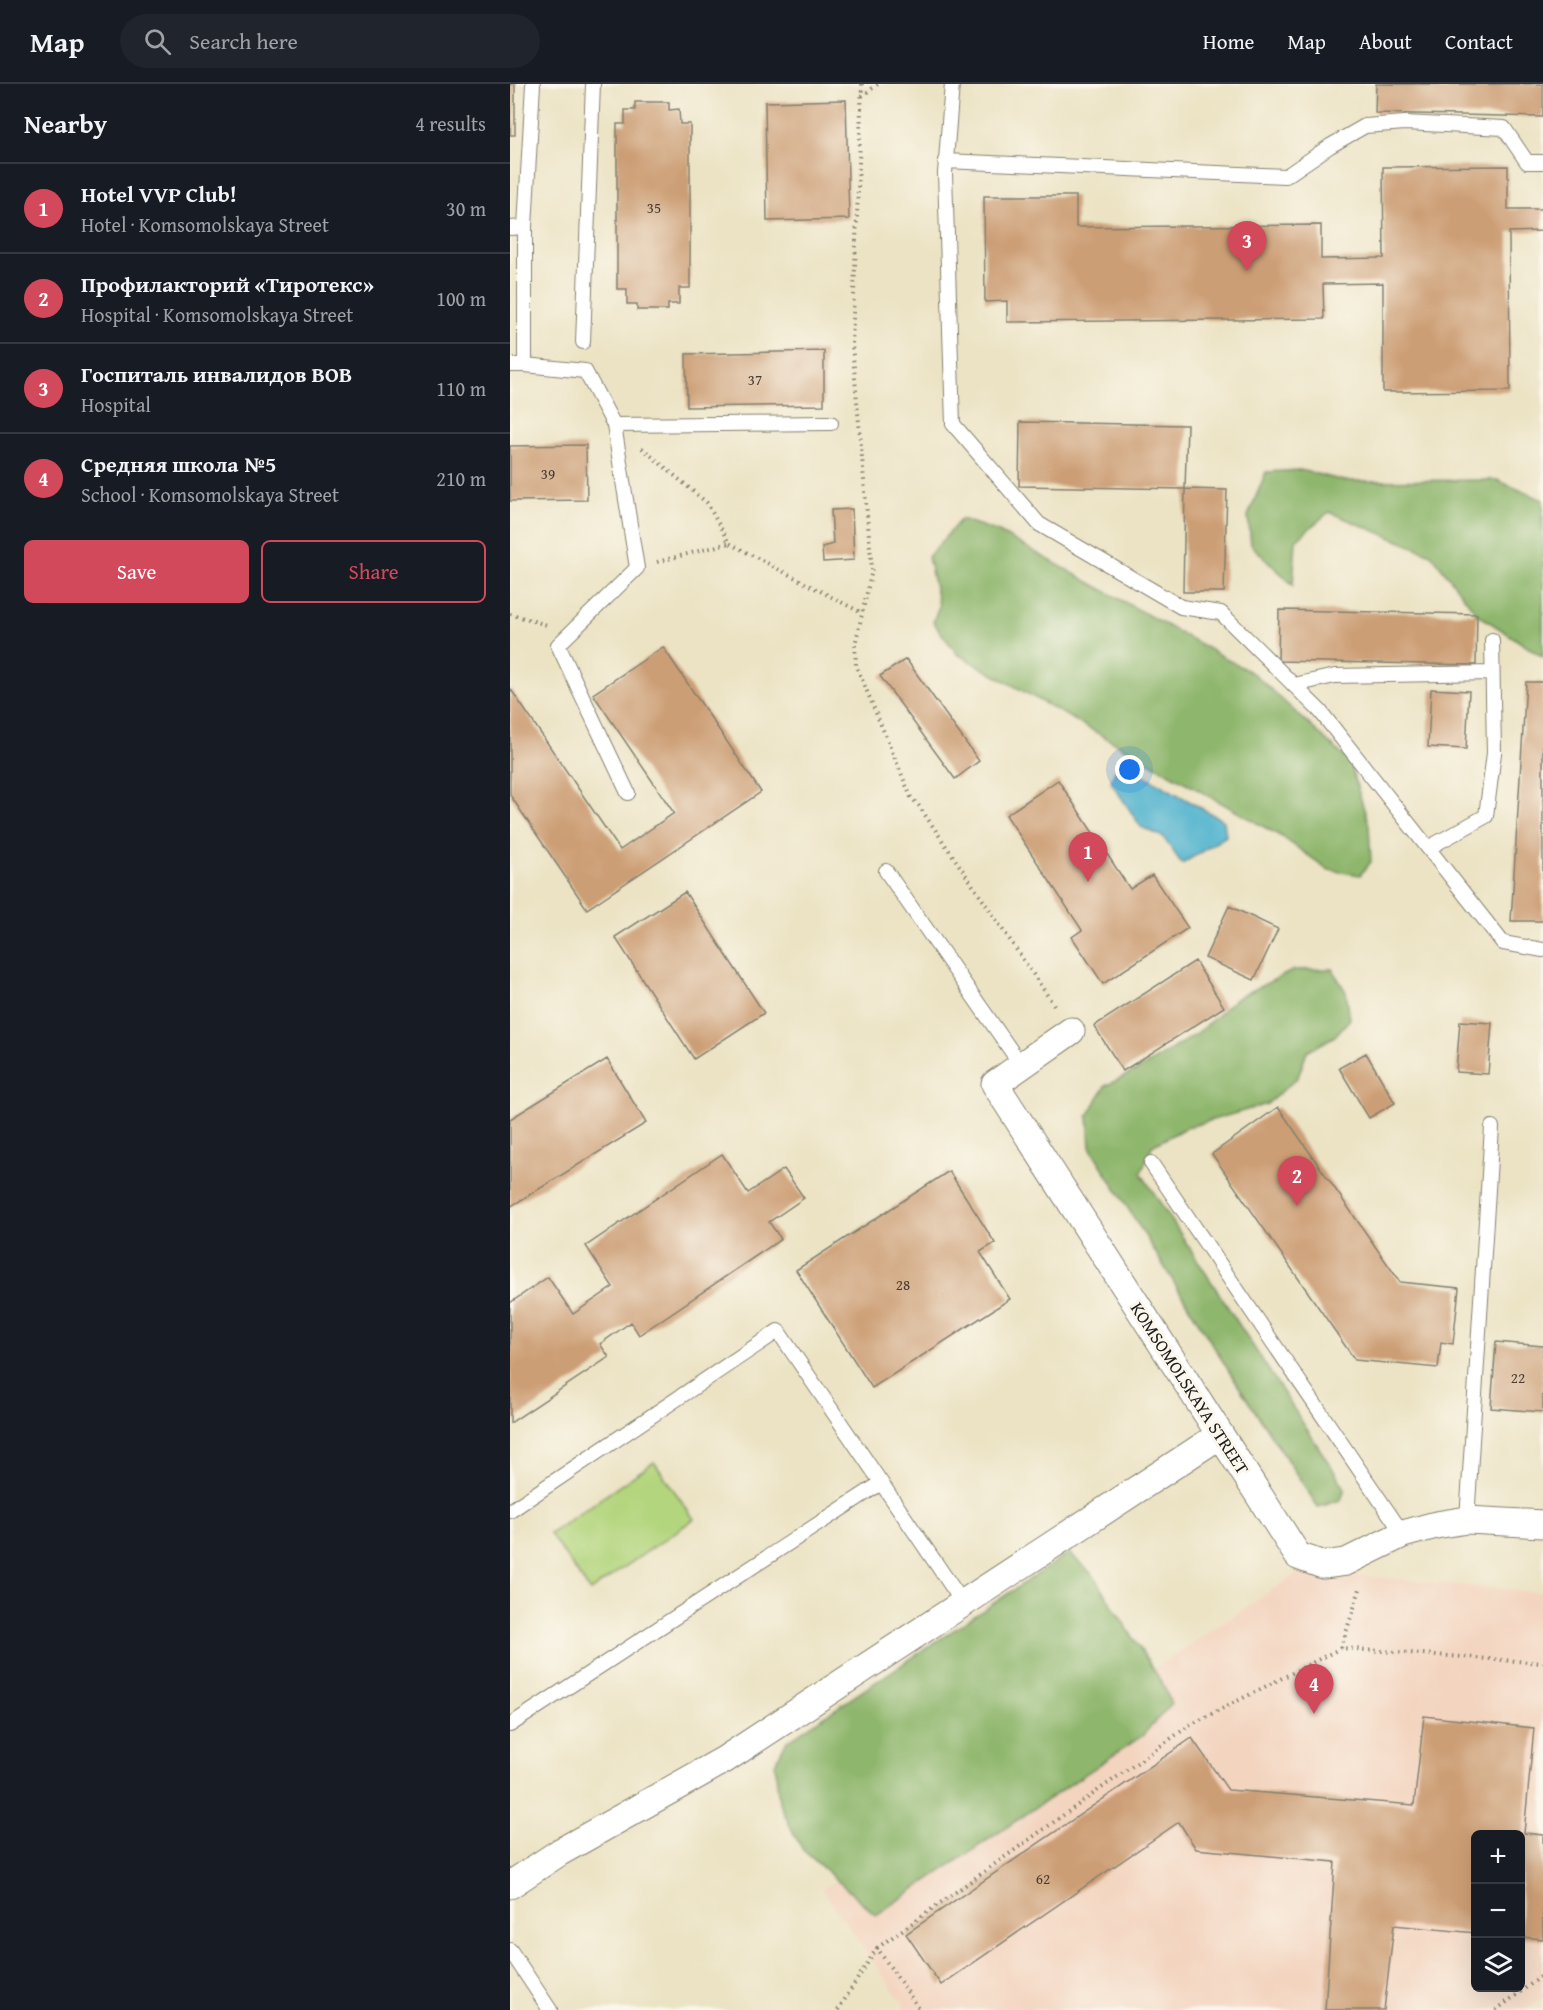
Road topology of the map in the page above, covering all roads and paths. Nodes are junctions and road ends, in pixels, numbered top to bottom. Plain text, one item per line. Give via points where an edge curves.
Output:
1 (533, 84) edge
2 (593, 84) edge
3 (862, 84) edge
4 (878, 84) edge
5 (952, 84) edge
6 (862, 96) junction
7 (945, 161) junction
8 (1543, 162) edge
9 (525, 227) junction
10 (510, 228) edge
11 (583, 342) dead end
12 (510, 365) edge
13 (525, 365) junction
14 (831, 423) dead end
15 (614, 425) junction
16 (729, 543) junction
17 (637, 568) junction
18 (862, 613) junction
19 (510, 614) edge
20 (571, 633) junction
21 (1492, 640) dead end
22 (1492, 673) junction
23 (1294, 685) junction
24 (628, 793) dead end
25 (1428, 848) junction
26 (886, 871) dead end
27 (1543, 950) edge
28 (1071, 1031) joint
29 (1021, 1065) junction
30 (1492, 1127) dead end
31 (1151, 1163) dead end
32 (1220, 1435) junction
33 (881, 1483) junction
34 (510, 1511) edge
35 (1467, 1520) junction
36 (1543, 1524) edge
37 (1403, 1534) junction
38 (1361, 1587) dead end
39 (963, 1603) junction
40 (1341, 1648) junction
41 (1543, 1663) edge
42 (510, 1725) edge
43 (510, 1885) edge
44 (877, 1948) junction
45 (510, 1950) edge
46 (1543, 1975) edge
47 (550, 2010) edge
48 (838, 2010) edge
49 (920, 2010) edge
50 (1496, 2010) edge

1 - 9 lane
2 - 11 lane
3 - 6 path
4 - 6 path
5 - 7 lane
6 - 18 path via 852,345 873,570
7 - 8 lane via 1286,176 1365,126 1405,123 1504,128 1527,162
7 - 23 lane via 953,424 1039,524 1181,607 1221,613
9 - 10 lane
9 - 13 lane
12 - 13 lane
13 - 15 lane via 585,371
14 - 15 lane
15 - 16 path via 707,503
15 - 17 lane
16 - 17 path
16 - 18 path
17 - 20 lane
18 - 28 path via 855,645 856,665 911,797
19 - 20 path
20 - 24 lane via 558,645
21 - 22 lane
22 - 23 lane via 1335,676
22 - 25 lane via 1494,753 1486,816
23 - 25 lane via 1320,711
25 - 27 lane via 1503,943
26 - 29 lane
28 - 29 street, KOMSOMOLSKAYA STREET
29 - 32 street, KOMSOMOLSKAYA STREET via 995,1084
30 - 35 lane
31 - 37 lane
32 - 37 street, KOMSOMOLSKAYA STREET via 1298,1556 1323,1565 1346,1562
32 - 39 street
33 - 34 lane via 778,1331
33 - 39 lane
33 - 42 lane
35 - 36 street, KOMSOMOLSKAYA STREET
35 - 37 street, KOMSOMOLSKAYA STREET
38 - 40 path
39 - 43 street via 724,1760 560,1852
40 - 41 path
40 - 44 path via 1190,1725
44 - 48 path
44 - 49 path
45 - 47 lane
46 - 50 path

